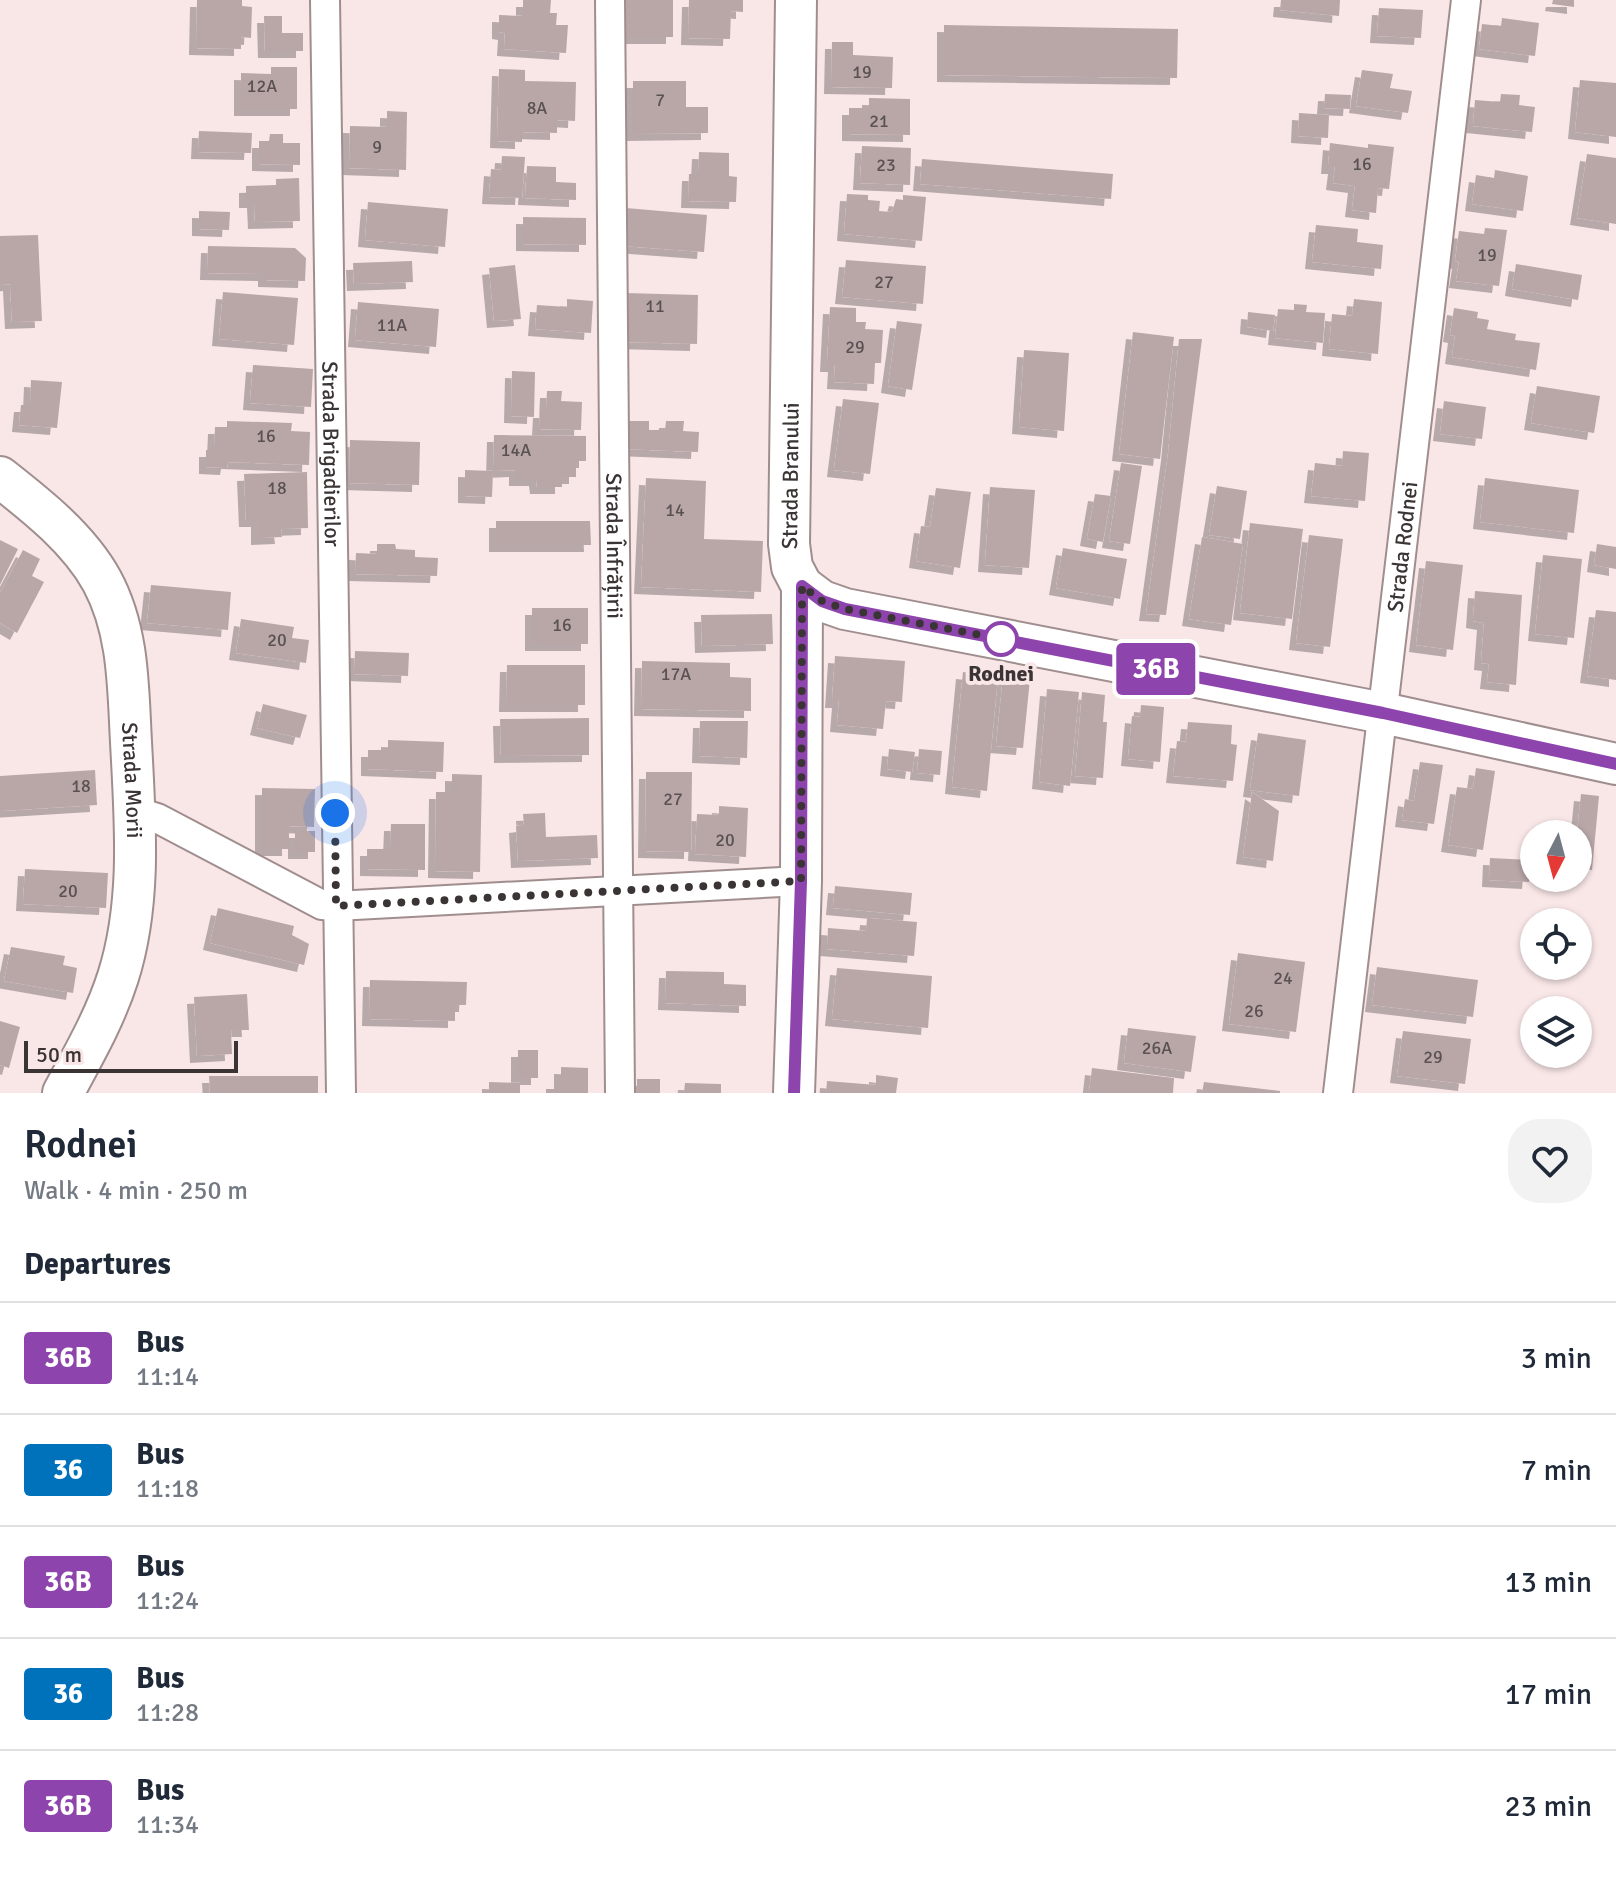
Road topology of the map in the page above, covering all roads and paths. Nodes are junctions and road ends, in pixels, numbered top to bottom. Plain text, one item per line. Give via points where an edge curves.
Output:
1 (325, 0) edge
2 (610, 0) edge
3 (796, 0) edge
4 (1466, 0) edge
5 (6, 486) edge
6 (802, 586) junction
7 (1383, 713) junction
8 (1616, 764) edge
9 (135, 811) junction
10 (801, 881) junction
11 (618, 889) junction
12 (336, 906) junction
13 (63, 1093) edge
14 (341, 1093) edge
15 (620, 1093) edge
16 (794, 1093) edge
17 (1338, 1093) edge

1 - 12 street, Strada Brigadierilor
2 - 11 street, Strada Înfrățirii
3 - 6 main road, Strada Branului via 789,544
4 - 7 street, Strada Rodnei
5 - 9 main road, Strada Morii via 61,528 102,581 129,672
6 - 7 main road via 845,609
6 - 10 main road, Strada Branului
7 - 8 main road
7 - 17 street, Strada Rodnei
9 - 12 street via 322,905
9 - 13 main road, Strada Morii via 130,928 121,966
10 - 11 street
10 - 16 main road, Strada Branului
11 - 12 street
11 - 15 street, Strada Înfrățirii
12 - 14 street, Strada Brigadierilor

